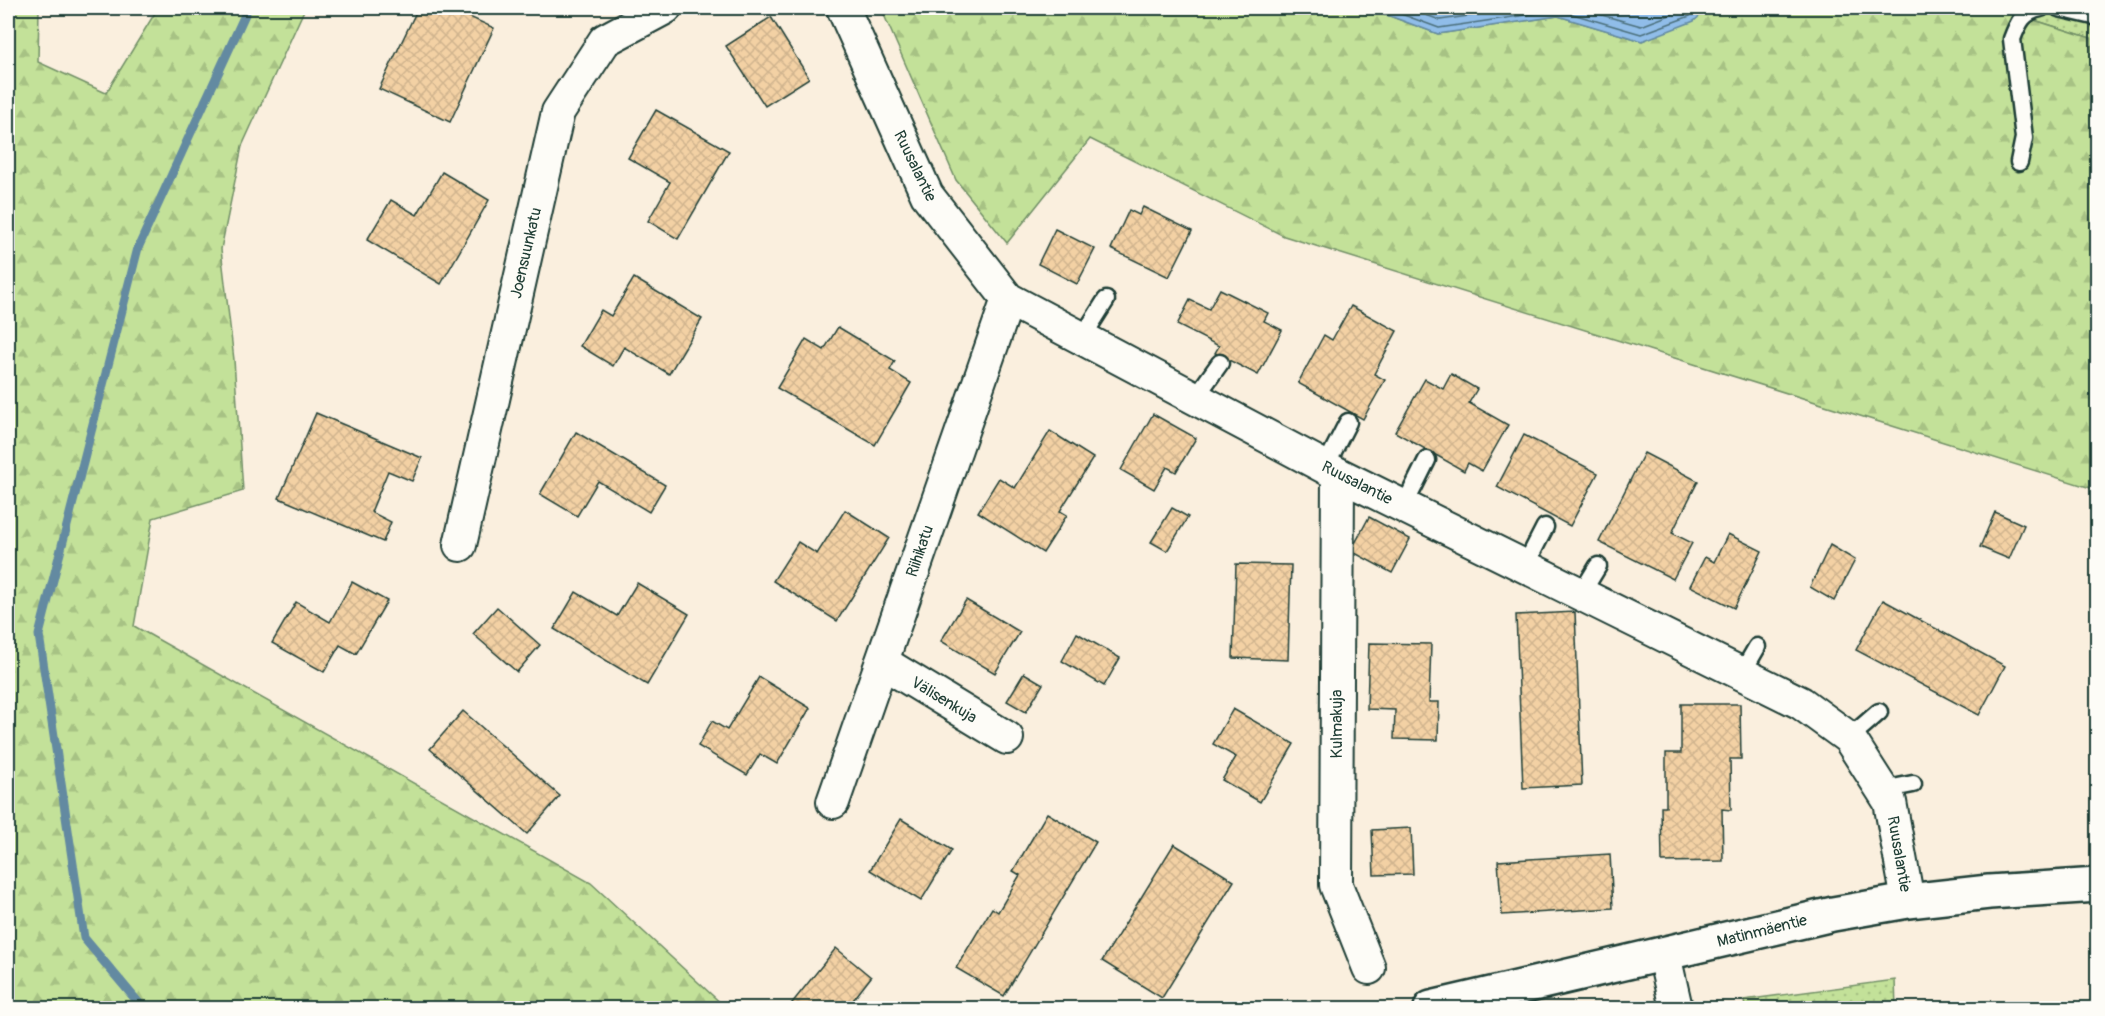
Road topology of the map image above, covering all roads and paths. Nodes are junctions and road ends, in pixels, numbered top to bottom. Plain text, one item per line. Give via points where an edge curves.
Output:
1 (665, 8) edge
2 (843, 8) edge
3 (2041, 8) edge
4 (2059, 8) edge
5 (2097, 17) edge
6 (2019, 162) dead end
7 (1008, 299) junction
8 (1106, 300) dead end
9 (1082, 338) junction
10 (1220, 363) dead end
11 (1195, 398) junction
12 (1348, 422) dead end
13 (1428, 459) dead end
14 (1332, 470) junction
15 (1404, 506) junction
16 (1545, 527) dead end
17 (460, 544) dead end
18 (1525, 566) junction
19 (1598, 566) dead end
20 (1581, 594) junction
21 (882, 662) junction
22 (1879, 712) dead end
23 (1007, 738) dead end
24 (1848, 738) junction
25 (1913, 784) dead end
26 (1883, 790) junction
27 (833, 802) dead end
28 (2097, 885) edge
29 (1908, 901) junction
30 (1664, 955) junction
31 (1369, 968) dead end
32 (1431, 1008) edge
33 (1676, 1008) edge

1 - 17 street, Joensuunkatu via 605,40 558,112
2 - 7 street, Ruusalantie via 927,195
3 - 6 lane via 2024,15 2012,39 2024,138
4 - 5 lane
7 - 9 street, Ruusalantie
7 - 21 street, Riihikatu
8 - 9 lane
9 - 11 street, Ruusalantie
10 - 11 lane
11 - 14 street, Ruusalantie
12 - 14 lane
13 - 15 lane
14 - 15 street, Ruusalantie
14 - 31 street, Kulmakuja via 1336,885
15 - 18 street, Ruusalantie
16 - 18 lane
18 - 20 street, Ruusalantie
19 - 20 lane
20 - 24 street, Ruusalantie via 1749,660
21 - 23 street, Välisenkuja
21 - 27 street, Riihikatu
22 - 24 lane
24 - 26 street, Ruusalantie
25 - 26 lane
26 - 29 street, Ruusalantie via 1890,802
28 - 29 main road, Matinmäentie
29 - 30 main road, Matinmäentie via 1833,914
30 - 32 main road, Matinmäentie
30 - 33 street

